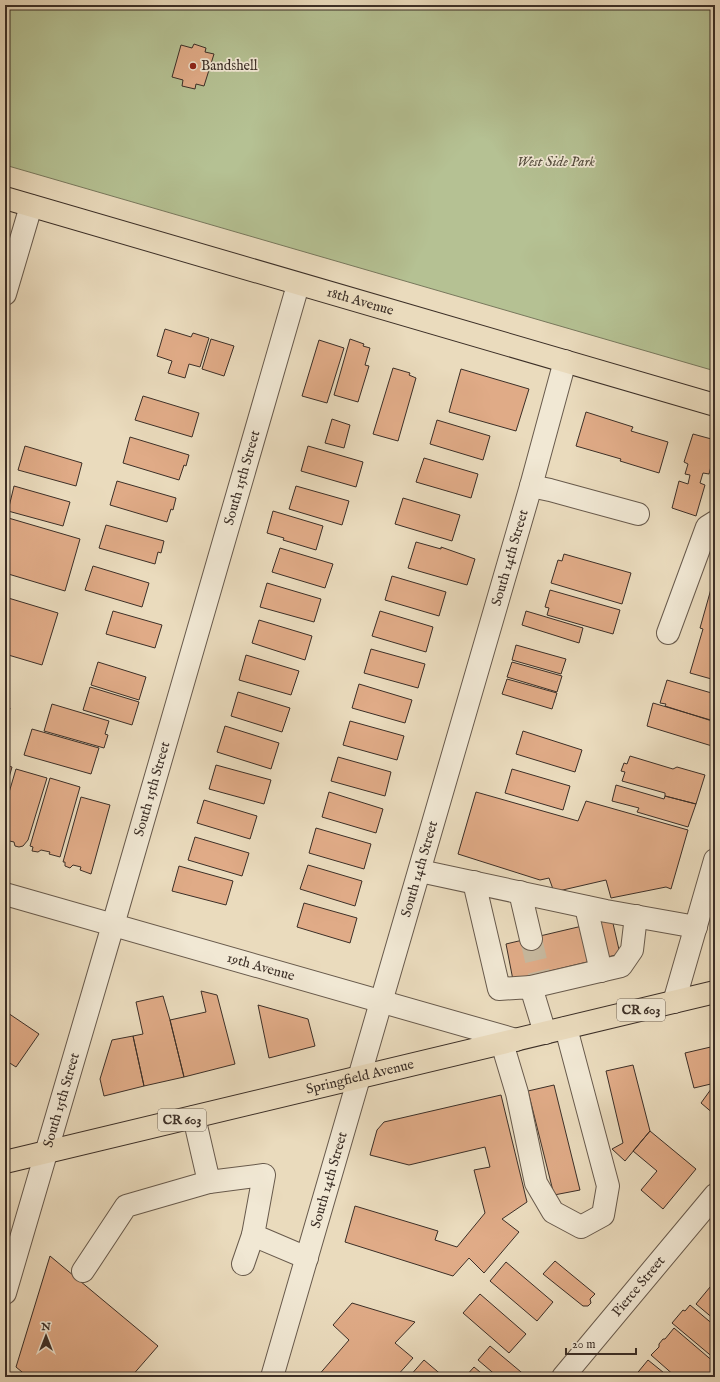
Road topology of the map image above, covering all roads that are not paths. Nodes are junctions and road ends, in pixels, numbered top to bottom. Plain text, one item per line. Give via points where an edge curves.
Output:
1 (5, 198) edge
2 (31, 206) junction
3 (298, 285) junction
4 (5, 294) edge
5 (565, 361) junction
6 (715, 405) edge
7 (532, 486) junction
8 (638, 514) dead end
9 (715, 522) edge
10 (668, 633) dead end
11 (715, 860) edge
12 (420, 871) junction
13 (474, 882) junction
14 (520, 892) junction
15 (5, 894) edge
16 (586, 906) junction
17 (636, 916) junction
18 (113, 925) junction
19 (696, 927) junction
20 (531, 939) tunnel mouth
21 (601, 971) junction
22 (537, 982) junction
23 (715, 992) edge
24 (382, 1002) junction
25 (674, 1002) junction
26 (566, 1028) junction
27 (545, 1033) junction
28 (509, 1041) junction
29 (360, 1077) junction
30 (194, 1117) junction
31 (46, 1152) junction
32 (5, 1162) edge
33 (209, 1182) junction
34 (715, 1195) edge
35 (253, 1234) junction
36 (307, 1258) junction
37 (243, 1264) dead end
38 (83, 1271) dead end
39 (5, 1292) edge
40 (272, 1377) edge
41 (562, 1377) edge

1 - 2 main road, 18th Avenue
2 - 3 main road, 18th Avenue
2 - 4 street
3 - 5 main road, 18th Avenue
3 - 18 street, South 15th Street
5 - 6 main road, 18th Avenue
5 - 7 street, South 14th Street
7 - 8 street
7 - 12 street, South 14th Street
9 - 10 street via 707,527
11 - 19 street
12 - 13 street
12 - 24 street, South 14th Street
13 - 14 street
13 - 22 street via 499,989
14 - 16 street
14 - 20 street
15 - 18 street, 19th Avenue
16 - 17 street
16 - 21 street
17 - 19 street
17 - 21 street via 632,950 621,966
18 - 24 street, 19th Avenue
18 - 31 street, South 15th Street
19 - 25 street
21 - 22 street
22 - 27 street
23 - 25 main road, Springfield Avenue / CR 603
24 - 28 street, 19th Avenue
24 - 29 street, South 14th Street
25 - 26 main road, Springfield Avenue / CR 603
26 - 27 main road, Springfield Avenue / CR 603
26 - 28 street via 608,1186 602,1215 581,1227 553,1212 536,1182
27 - 28 main road, Springfield Avenue / CR 603
28 - 29 main road, Springfield Avenue / CR 603
29 - 30 main road, Springfield Avenue / CR 603
29 - 36 street, South 14th Street
30 - 31 main road, Springfield Avenue / CR 603
30 - 33 street
31 - 32 main road, Springfield Avenue / CR 603
31 - 39 street, South 15th Street
33 - 35 street via 264,1175
33 - 38 street via 126,1206
34 - 41 street, Pierce Street
35 - 36 street
35 - 37 street
36 - 40 street, South 14th Street

